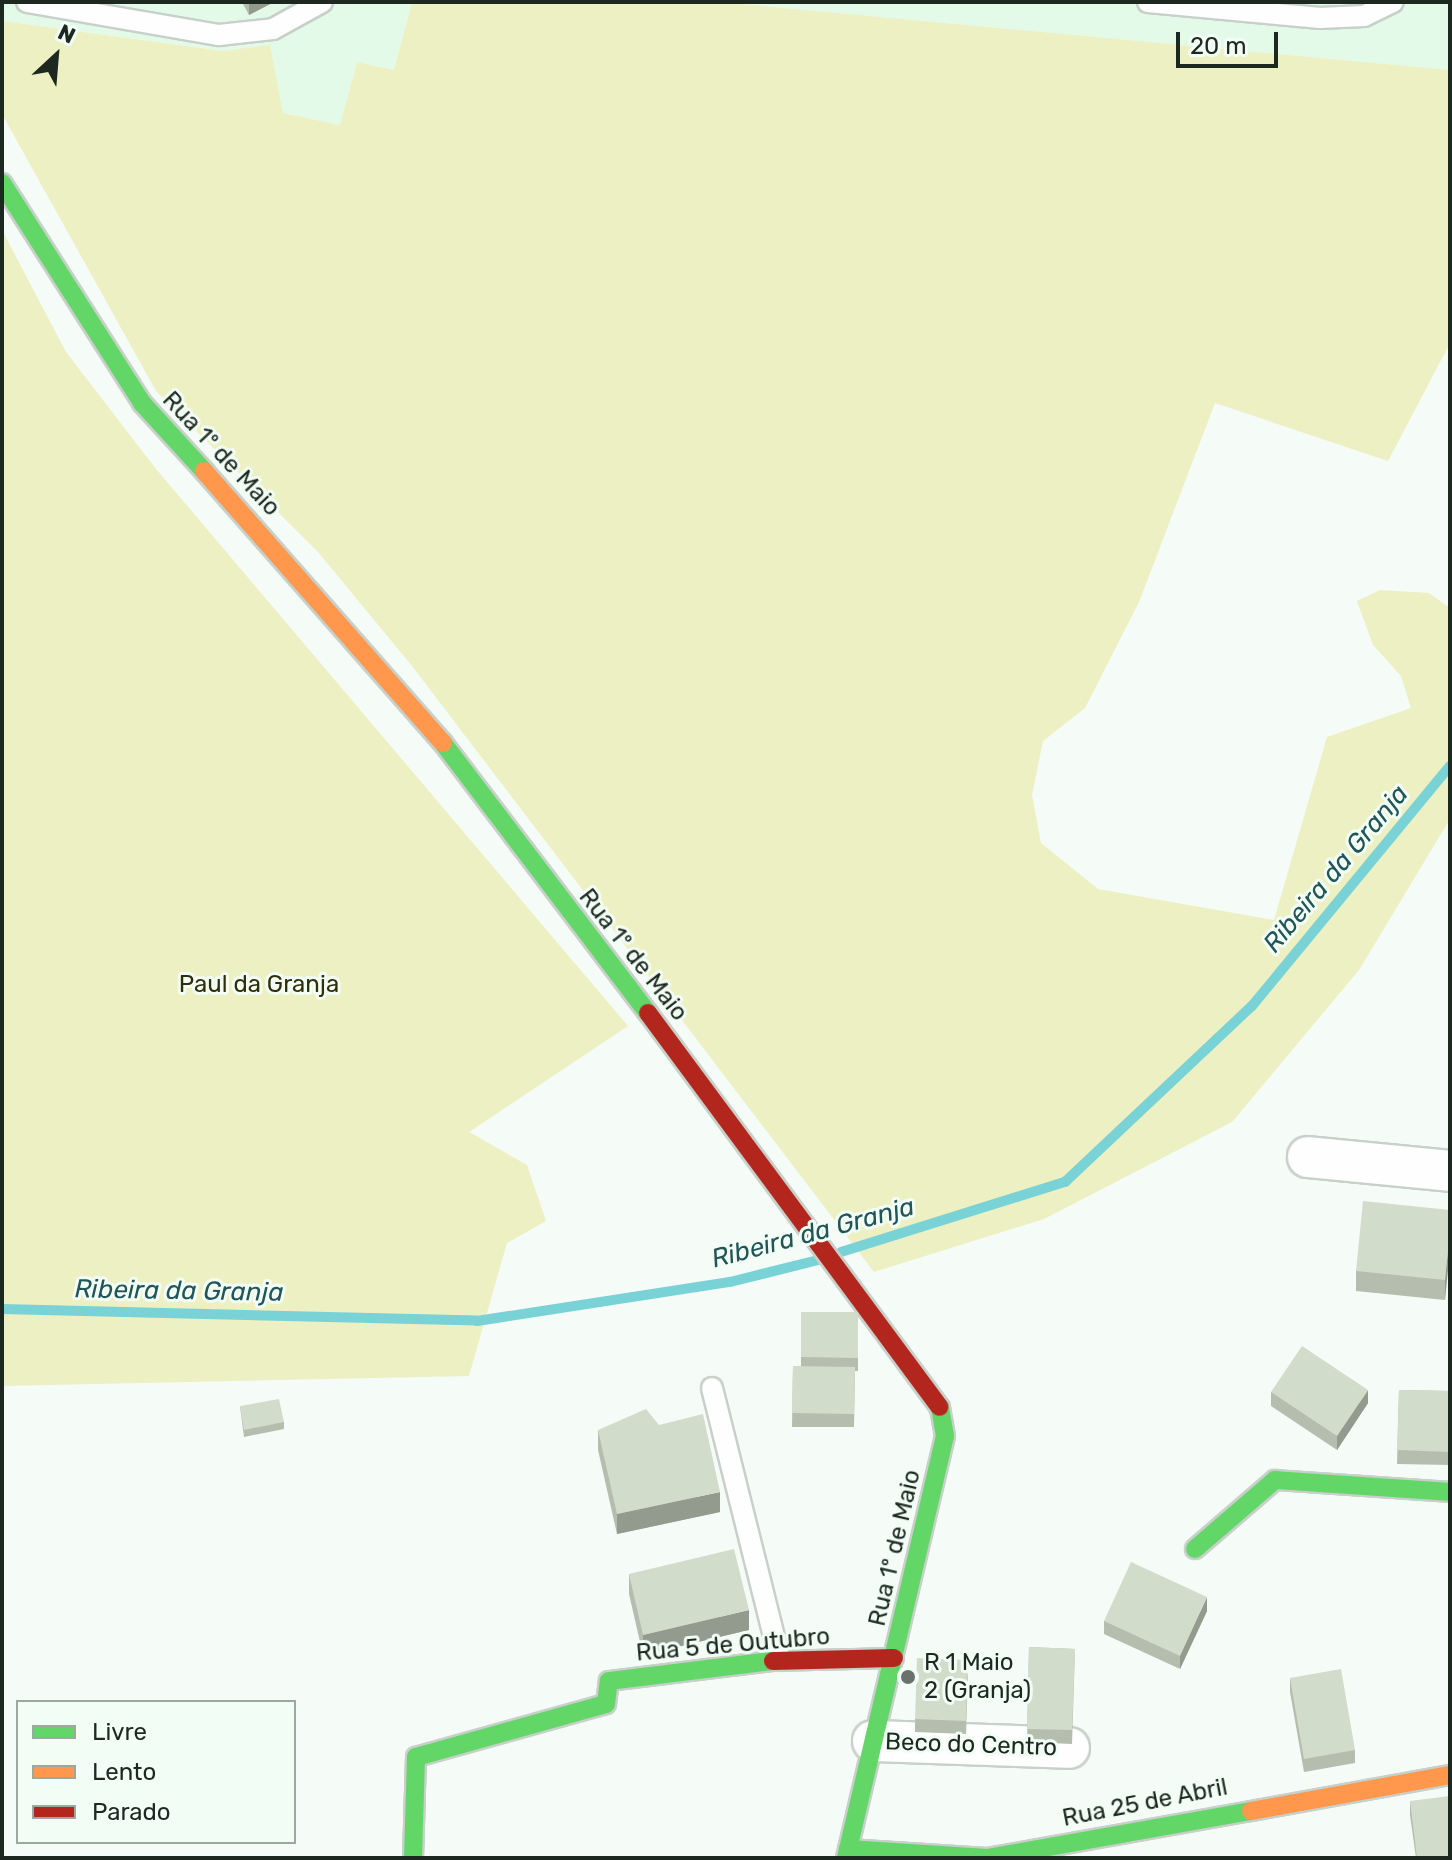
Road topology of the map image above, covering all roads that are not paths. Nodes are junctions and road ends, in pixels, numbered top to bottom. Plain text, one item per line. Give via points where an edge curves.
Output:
1 (27, 2) edge
2 (322, 2) edge
3 (1148, 2) edge
4 (1393, 2) edge
5 (2, 183) edge
6 (1308, 1157) dead end
7 (1450, 1171) edge
8 (712, 1388) dead end
9 (1450, 1492) edge
10 (1195, 1549) dead end
11 (894, 1658) junction
12 (780, 1660) junction
13 (873, 1741) junction
14 (1069, 1748) edge
15 (1450, 1775) edge
16 (1057, 1852) edge
17 (847, 1854) edge
18 (413, 1858) edge

1 - 2 lane via 219,35 273,29
3 - 4 lane via 1320,18 1364,16
5 - 11 street, Rua 1º de Maio via 142,403 399,685 938,1395 945,1436
6 - 7 street
8 - 12 lane
9 - 10 street via 1275,1480
11 - 12 street, Rua 5 de Outubro
11 - 13 street, Rua 1º de Maio
12 - 18 street, Rua 5 de Outubro via 609,1681 606,1704 416,1757
13 - 14 street, Beco do Centro
13 - 17 street, Rua 1º de Maio
15 - 16 street, Rua 25 de Abril
16 - 17 street, Rua 25 de Abril via 987,1858

